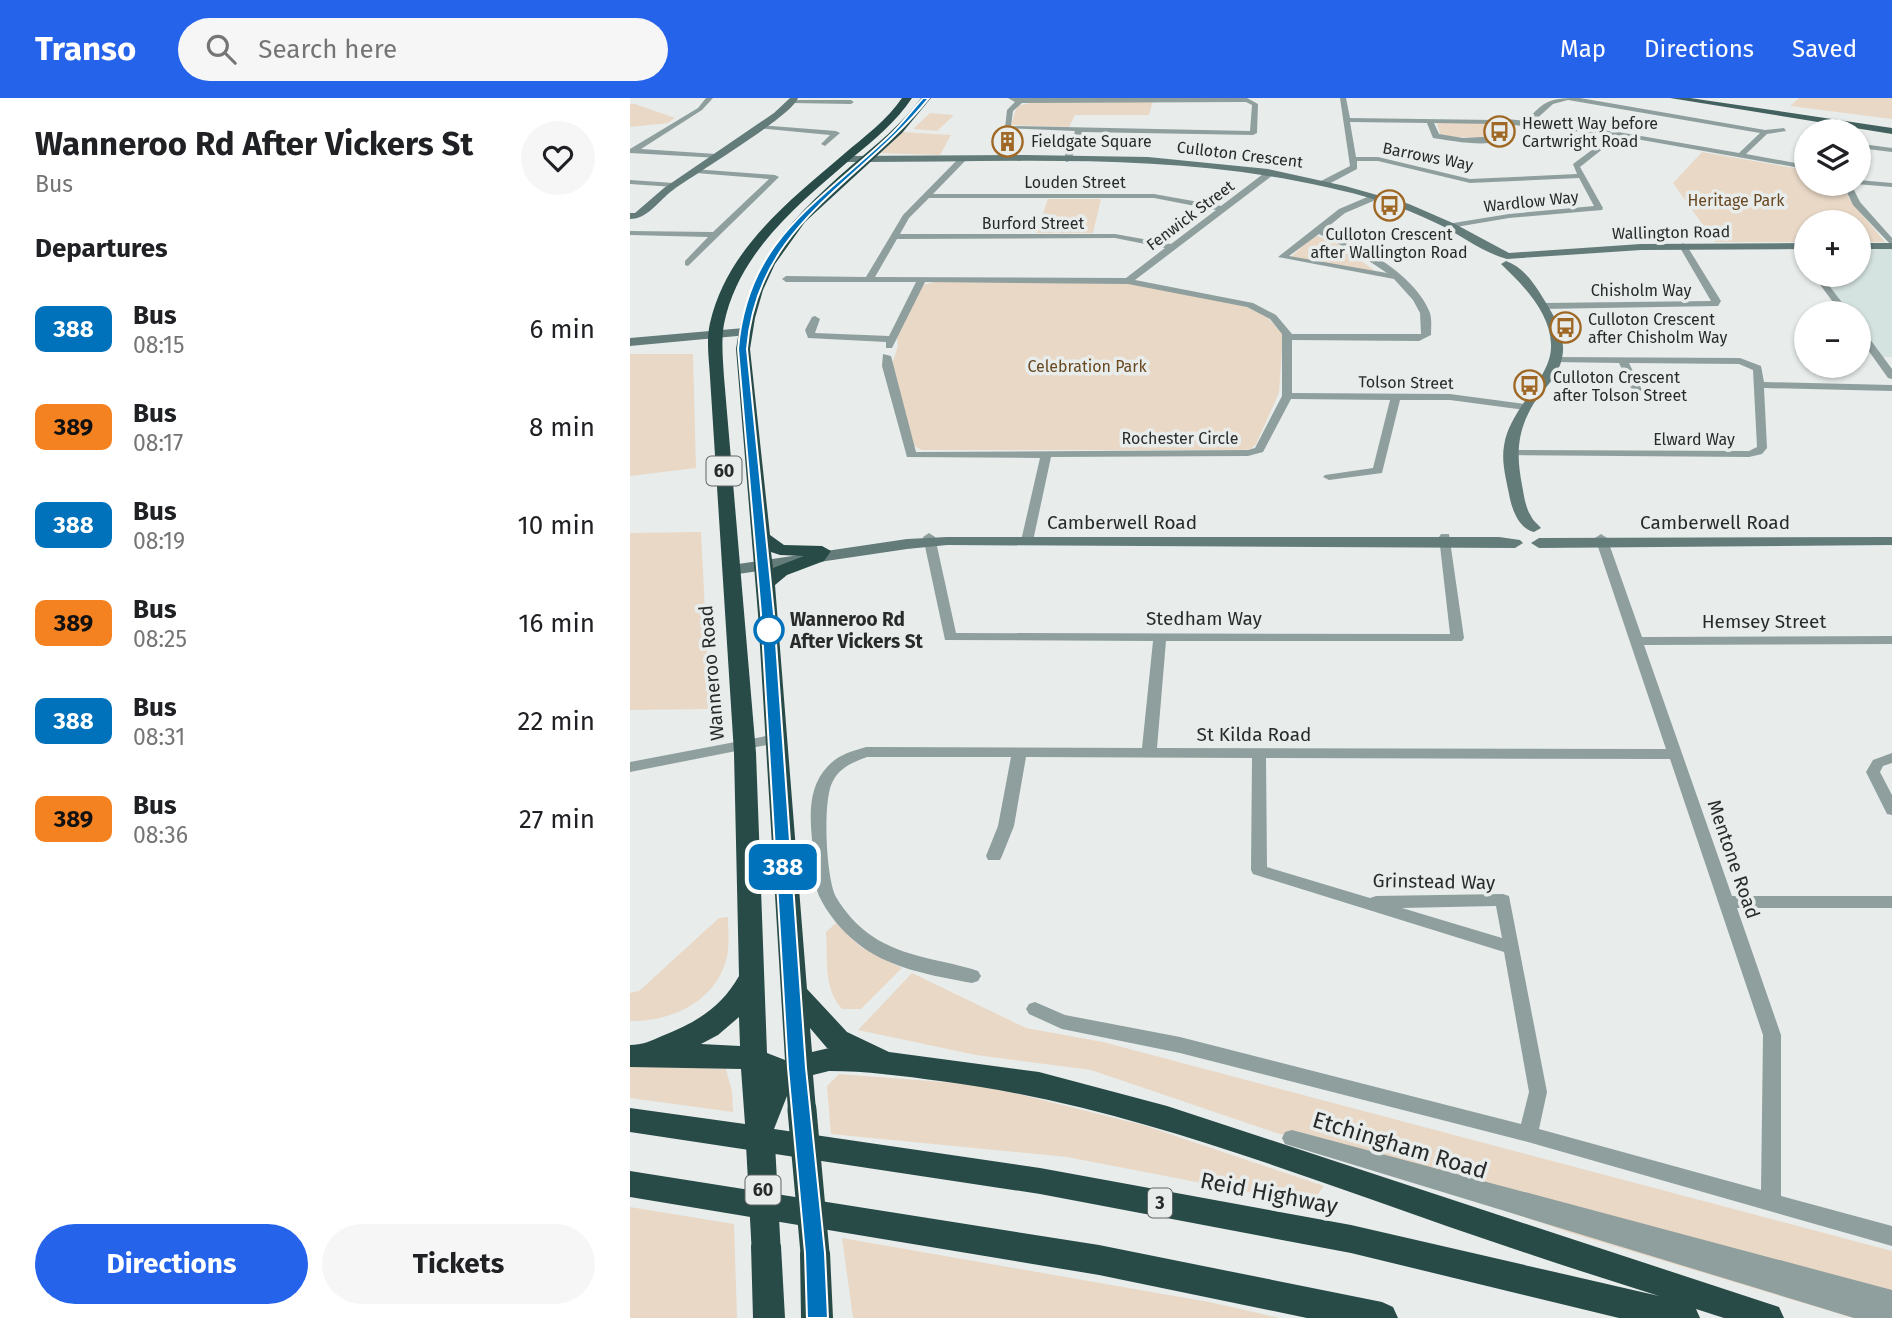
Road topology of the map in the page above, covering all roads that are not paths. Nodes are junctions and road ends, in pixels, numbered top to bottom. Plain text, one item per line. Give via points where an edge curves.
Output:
1 (710, 98) edge
2 (907, 98) edge
3 (926, 98) edge
4 (1011, 98) edge
5 (1343, 98) edge
6 (1674, 98) edge
7 (1717, 98) edge
8 (1126, 99) edge
9 (1256, 99) edge
10 (793, 100) edge
11 (851, 102) dead end
12 (1020, 102) junction
13 (1346, 120) junction
14 (1429, 120) junction
15 (1498, 120) junction
16 (1529, 123) junction
17 (1892, 124) edge
18 (760, 127) junction
19 (1079, 129) junction
20 (1784, 130) dead end
21 (1892, 131) edge
22 (1765, 132) junction
23 (1253, 133) junction
24 (1618, 134) junction
25 (1262, 140) dead end
26 (825, 144) dead end
27 (1871, 149) edge
28 (1892, 150) edge
29 (716, 156) junction
30 (1740, 156) junction
31 (844, 159) junction
32 (1353, 159) junction
33 (865, 160) junction
34 (962, 160) junction
35 (1067, 160) junction
36 (1794, 165) edge
37 (696, 171) junction
38 (1270, 173) junction
39 (1582, 176) junction
40 (630, 182) edge
41 (1324, 183) junction
42 (1871, 183) edge
43 (674, 185) junction
44 (1892, 185) edge
45 (926, 196) junction
46 (1853, 196) edge
47 (1375, 197) junction
48 (1222, 209) junction
49 (633, 219) edge
50 (1450, 226) junction
51 (1318, 231) junction
52 (630, 233) edge
53 (715, 235) junction
54 (894, 237) junction
55 (1892, 244) edge
56 (1871, 245) edge
57 (1683, 246) junction
58 (1794, 246) edge
59 (1171, 247) junction
60 (1508, 260) junction
61 (688, 263) dead end
62 (1394, 277) junction
63 (786, 279) dead end
64 (869, 279) junction
65 (922, 280) junction
66 (1128, 281) junction
67 (1826, 287) edge
68 (1837, 301) edge
69 (1543, 306) junction
70 (815, 319) dead end
71 (744, 332) junction
72 (716, 335) junction
73 (1288, 337) junction
74 (630, 342) edge
75 (889, 347) junction
76 (1871, 347) edge
77 (1557, 360) junction
78 (1623, 361) junction
79 (1892, 376) edge
80 (1759, 385) junction
81 (1892, 388) edge
82 (1637, 390) dead end
83 (1287, 396) junction
84 (1396, 396) junction
85 (1525, 407) junction
86 (1509, 453) junction
87 (1046, 454) junction
88 (1329, 477) dead end
89 (1519, 510) junction
90 (1512, 534) junction
91 (1538, 534) junction
92 (760, 537) junction
93 (1028, 538) junction
94 (929, 539) junction
95 (1445, 539) junction
96 (1892, 539) edge
97 (1602, 540) junction
98 (821, 554) junction
99 (731, 567) junction
100 (763, 570) junction
101 (1160, 637) junction
102 (1892, 640) edge
103 (1636, 641) junction
104 (777, 743) junction
105 (745, 749) junction
106 (1149, 752) junction
107 (1019, 753) junction
108 (1259, 753) junction
109 (1675, 754) junction
110 (1892, 758) edge
111 (630, 767) edge
112 (1892, 810) edge
113 (993, 856) dead end
114 (1361, 902) junction
115 (1726, 902) junction
116 (1892, 902) edge
117 (1513, 948) junction
118 (972, 976) dead end
119 (751, 978) junction
120 (792, 990) junction
121 (1035, 1009) dead end
122 (636, 1056) edge
123 (754, 1060) junction
124 (900, 1065) junction
125 (797, 1085) junction
126 (762, 1117) junction
127 (630, 1120) edge
128 (1528, 1134) junction
129 (630, 1184) edge
130 (1771, 1203) junction
131 (1892, 1236) edge
132 (1892, 1300) edge
133 (769, 1318) edge
134 (817, 1318) edge
135 (1382, 1318) edge
136 (1684, 1318) edge
137 (1768, 1318) edge
138 (1888, 1318) edge

1 - 29 street via 632,151
2 - 31 highway, Wanneroo Road / 60
3 - 33 highway, 60
4 - 12 street
5 - 13 street
6 - 21 main road
7 - 17 main road
8 - 9 street
8 - 12 street
9 - 23 street
10 - 11 street
10 - 18 street
12 - 19 street via 1010,110 1007,127
13 - 14 street
13 - 32 street
14 - 15 street
14 - 15 street via 1436,136 1500,140 1505,137
15 - 16 street
16 - 22 street via 1557,98 1568,98
16 - 24 street
18 - 26 street via 836,133
18 - 29 street
19 - 23 street
19 - 35 street
20 - 22 street
22 - 30 street
23 - 25 street
24 - 30 street
24 - 39 street, Wardlow Way via 1577,166
27 - 28 street
29 - 37 street
30 - 36 street
31 - 33 street, Culloton Crescent
31 - 72 highway, Wanneroo Road / 60 via 788,207 748,255 731,285
32 - 39 street, Barrows Way via 1378,159 1470,181
32 - 41 street via 1354,167
33 - 34 street, Culloton Crescent
33 - 71 highway, 60 via 810,209 772,255 752,296
34 - 35 street, Culloton Crescent
34 - 45 street
35 - 38 street, Culloton Crescent via 1141,160
37 - 43 street
37 - 53 street via 775,177
38 - 41 street, Culloton Crescent
38 - 48 street, Fenwick Street
39 - 50 street, Wardlow Way via 1599,208
40 - 43 street
41 - 47 street, Culloton Crescent
42 - 44 street
43 - 49 street
45 - 48 street, Louden Street via 1154,197
45 - 54 street
46 - 55 street
47 - 50 street, Culloton Crescent
47 - 51 street via 1342,211
48 - 59 street, Fenwick Street
50 - 60 street, Culloton Crescent
51 - 62 street via 1361,250
51 - 62 street via 1282,257
52 - 53 street
53 - 61 street
54 - 59 street, Burford Street via 1115,236
54 - 64 street
55 - 56 street
57 - 58 street, Wallington Road
57 - 60 street, Wallington Road
57 - 69 street, Chisholm Way via 1715,304
59 - 66 street, Fenwick Street
60 - 69 street, Culloton Crescent
62 - 73 street via 1410,290 1426,315 1426,335
63 - 64 street
64 - 65 street
65 - 66 street
65 - 75 street
66 - 73 street via 1250,305 1273,317
67 - 68 street
69 - 77 street, Culloton Crescent via 1558,334
70 - 75 street via 811,336
71 - 72 street
71 - 92 highway, 60
72 - 74 street
72 - 99 highway, Wanneroo Road / 60
73 - 83 street, Rochester Circle
75 - 87 street, Rochester Circle via 887,366 911,454
76 - 79 street
77 - 78 street
77 - 85 street
78 - 80 street via 1741,361 1758,368
78 - 82 street
80 - 81 street
80 - 86 street, Elward Way via 1762,448 1758,452
83 - 84 street, Tolson Street
83 - 87 street, Rochester Circle via 1259,450 1248,453
84 - 85 street, Tolson Street via 1450,397
84 - 88 street via 1378,471
85 - 86 street
86 - 89 street
87 - 93 street
89 - 90 street
89 - 91 street
90 - 91 street, Camberwell Road via 1520,526
90 - 95 street, Camberwell Road
91 - 97 street, Camberwell Road
92 - 98 highway via 780,550
92 - 100 highway, 60
93 - 94 street, Camberwell Road
93 - 95 street, Camberwell Road
94 - 98 street, Camberwell Road
94 - 101 street, Stedham Way via 950,638
95 - 101 street, Stedham Way via 1457,638
96 - 97 street, Camberwell Road
97 - 103 street, Mentone Road
98 - 100 highway via 787,568
99 - 100 street
99 - 105 highway, Wanneroo Road / 60
100 - 104 highway, 60
101 - 106 street
102 - 103 street, Hemsey Street
103 - 109 street, Mentone Road
104 - 105 street
104 - 120 highway, 60
105 - 111 street via 645,771
105 - 119 highway, Wanneroo Road / 60
106 - 107 street, St Kilda Road
106 - 108 street, St Kilda Road
107 - 113 street via 1006,826
107 - 118 street, St Kilda Road via 866,752 836,765 823,785 816,819 826,894 847,923 867,941 915,962
108 - 109 street, St Kilda Road
108 - 114 street, Grinstead Way via 1259,870
109 - 115 street, Mentone Road
110 - 112 street via 1878,763 1873,772
114 - 117 street, Grinstead Way
114 - 117 street, Grinstead Way via 1503,900
115 - 116 street
115 - 130 street, Mentone Road via 1772,1035
117 - 128 street, Grinstead Way via 1538,1092
119 - 122 highway via 733,1010 709,1027
119 - 123 highway, Wanneroo Road / 60
120 - 124 highway via 838,1040
120 - 125 highway, 60
121 - 128 street, Etchingham Road via 1062,1022 1180,1045
122 - 123 highway
123 - 125 highway via 771,1064
123 - 126 highway, Wanneroo Road / 60
124 - 125 highway via 823,1060
124 - 137 highway via 1054,1087 1174,1121
125 - 126 highway via 778,1083
125 - 134 highway, 60, bridge via 815,1253
126 - 133 highway, Wanneroo Road / 60, bridge
127 - 136 highway, Reid Highway / 3 via 1040,1181 1351,1239
128 - 130 street, Etchingham Road
129 - 135 highway via 1099,1259
130 - 131 street, Etchingham Road
132 - 138 street, Etchingham Road via 1292,1138

